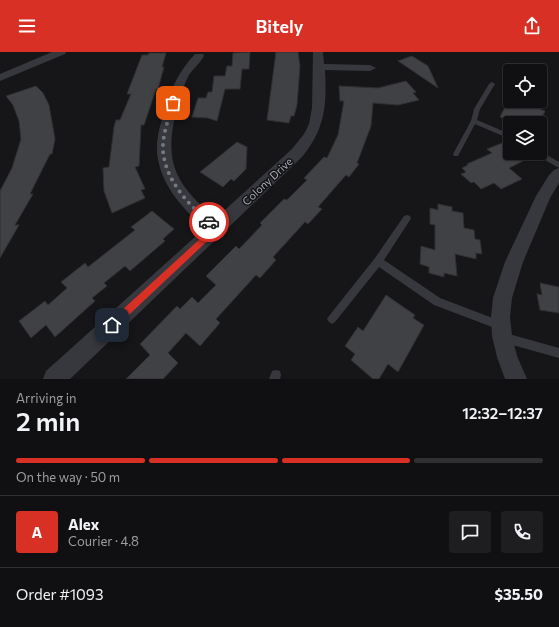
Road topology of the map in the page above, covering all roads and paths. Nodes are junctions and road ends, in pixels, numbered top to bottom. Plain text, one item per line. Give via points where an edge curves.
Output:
1 (61, 52) edge
2 (200, 56) dead end
3 (318, 60) edge
4 (370, 68) dead end
5 (0, 78) edge
6 (492, 84) dead end
7 (474, 121) junction
8 (503, 134) edge
9 (456, 154) dead end
10 (547, 158) edge
11 (559, 165) edge
12 (559, 174) edge
13 (407, 218) dead end
14 (216, 228) junction
15 (378, 261) junction
16 (332, 319) dead end
17 (501, 331) junction
18 (559, 353) edge
19 (54, 379) edge
20 (516, 379) edge

1 - 5 street
2 - 14 street via 182,76 166,129 163,151 181,194
3 - 4 street
3 - 14 street, Colony Drive via 318,112 316,124 305,144
6 - 7 lane via 477,109
7 - 8 lane
7 - 9 lane
10 - 11 lane
12 - 17 street via 546,192 512,265 501,301
13 - 15 lane
14 - 19 street, Colony Drive
15 - 16 lane
15 - 17 lane via 437,302
17 - 18 lane
17 - 20 street

